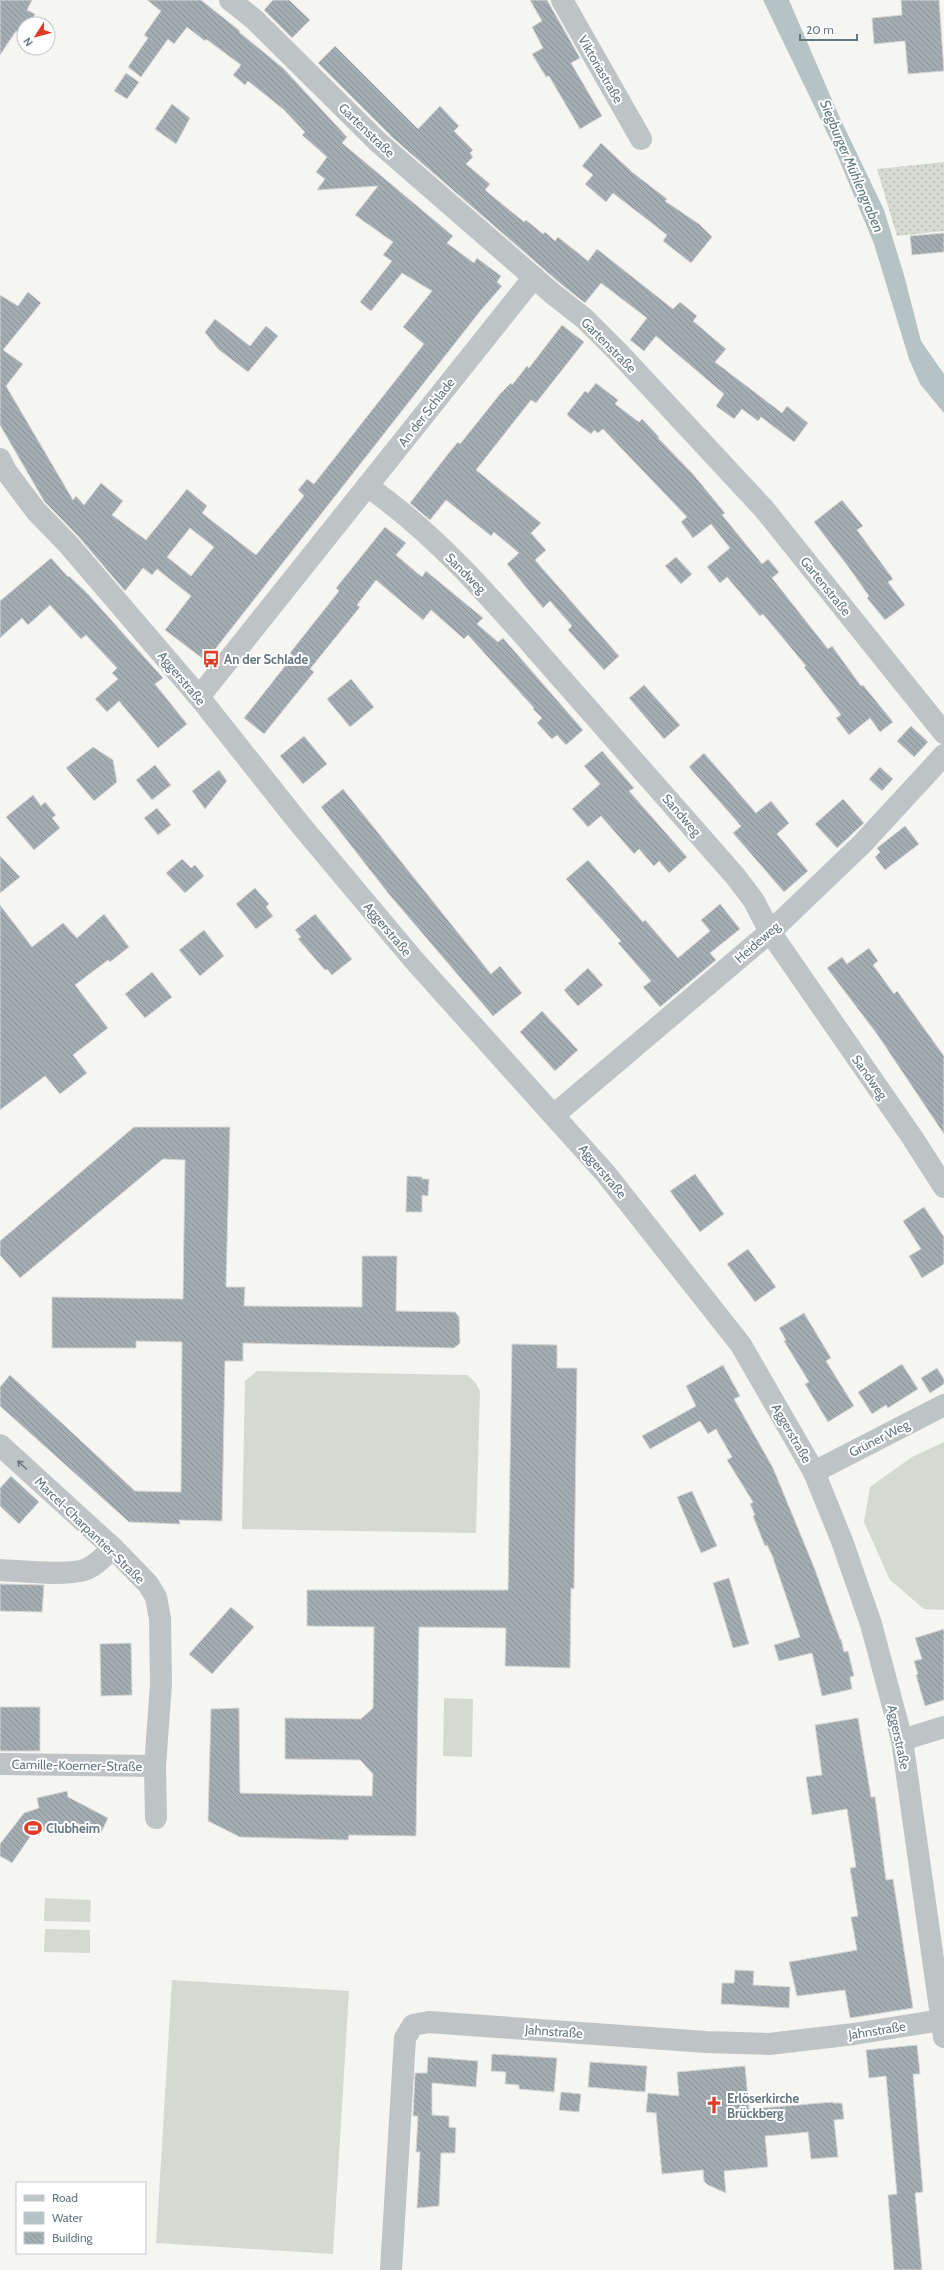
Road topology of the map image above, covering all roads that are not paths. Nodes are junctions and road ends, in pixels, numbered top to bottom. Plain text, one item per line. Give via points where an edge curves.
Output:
1 (562, 0) edge
2 (242, 3) edge
3 (641, 138) dead end
4 (534, 277) junction
5 (0, 459) edge
6 (367, 486) junction
7 (199, 697) junction
8 (944, 733) edge
9 (944, 755) edge
10 (770, 932) junction
11 (555, 1114) junction
12 (944, 1187) edge
13 (944, 1405) edge
14 (0, 1445) edge
15 (814, 1472) junction
16 (113, 1548) junction
17 (0, 1570) edge
18 (944, 1727) edge
19 (902, 1740) junction
20 (0, 1764) edge
21 (155, 1766) junction
22 (156, 1818) dead end
23 (943, 2028) edge
24 (391, 2270) edge

1 - 3 street, Viktoriastraße
2 - 4 street, Gartenstraße via 378,142
4 - 6 street, An der Schlade
4 - 8 street, Gartenstraße via 585,319 618,352 764,509
5 - 7 street, Aggerstraße via 36,511 68,544
6 - 7 street, An der Schlade
6 - 10 street, Sandweg via 387,500 433,541 492,600 736,877 754,901
7 - 11 street, Aggerstraße via 299,823 413,959
9 - 10 street, Heideweg via 862,844
10 - 11 street, Heideweg
10 - 12 street, Sandweg
11 - 15 street, Aggerstraße via 742,1345
13 - 15 street, Grüner Weg
16 -> 14 street, Marcel-Charpantier-Straße
15 - 19 street, Aggerstraße via 871,1624
16 - 17 street via 84,1570
16 - 21 street, Marcel-Charpantier-Straße via 148,1584 156,1597 160,1619 161,1684
18 - 19 street
19 - 23 street, Aggerstraße
20 - 21 street, Camille-Koerner-Straße
21 - 22 street, Marcel-Charpantier-Straße
23 - 24 street, Jahnstraße via 769,2044 706,2042 429,2022 413,2025 404,2038

